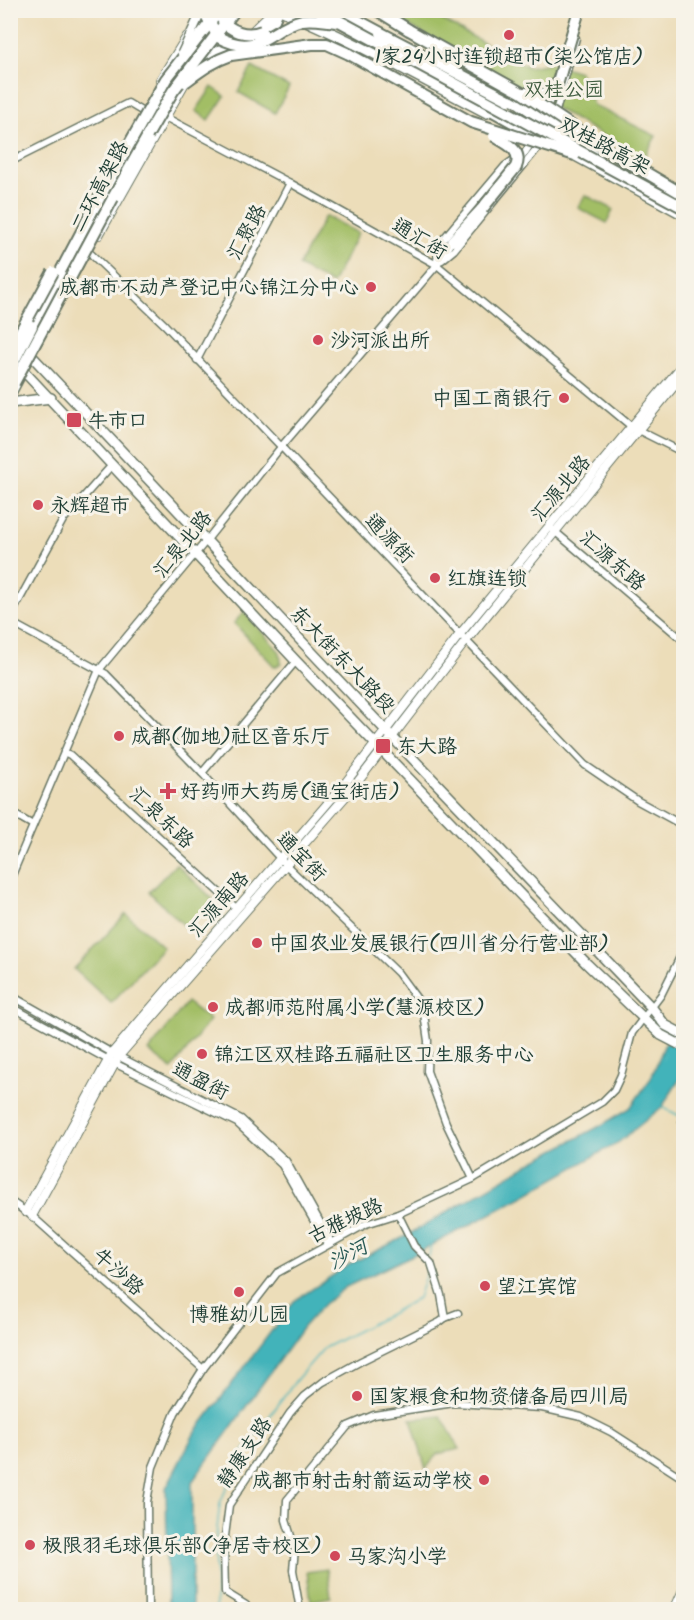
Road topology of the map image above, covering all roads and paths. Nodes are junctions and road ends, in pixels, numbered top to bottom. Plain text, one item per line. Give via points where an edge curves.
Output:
1 (204, 10) edge
2 (212, 10) edge
3 (221, 10) edge
4 (235, 10) edge
5 (277, 10) edge
6 (319, 10) edge
7 (377, 10) edge
8 (577, 10) edge
9 (584, 10) edge
10 (340, 14) edge
11 (324, 28) junction
12 (173, 91) junction
13 (522, 93) junction
14 (509, 100) joint
15 (143, 112) junction
16 (165, 117) junction
17 (543, 120) junction
18 (471, 122) junction
19 (552, 125) junction
20 (541, 137) junction
21 (531, 146) junction
22 (125, 158) junction
23 (10, 162) edge
24 (290, 183) junction
25 (684, 194) edge
26 (684, 202) edge
27 (93, 207) junction
28 (684, 211) edge
29 (75, 238) junction
30 (452, 241) junction
31 (89, 252) junction
32 (82, 265) joint
33 (437, 265) junction
34 (72, 270) junction
35 (10, 333) edge
36 (20, 342) junction
37 (29, 351) junction
38 (11, 360) edge
39 (197, 360) junction
40 (684, 363) edge
41 (23, 370) junction
42 (684, 374) edge
43 (10, 388) edge
44 (10, 396) edge
45 (51, 398) junction
46 (10, 403) edge
47 (634, 428) junction
48 (281, 447) junction
49 (684, 453) edge
50 (112, 465) junction
51 (552, 529) junction
52 (206, 541) junction
53 (196, 554) junction
54 (10, 617) edge
55 (10, 622) edge
56 (463, 637) junction
57 (684, 641) edge
58 (296, 661) junction
59 (99, 670) junction
60 (386, 730) junction
61 (393, 738) junction
62 (379, 747) junction
63 (64, 752) junction
64 (202, 772) junction
65 (10, 812) edge
66 (33, 825) junction
67 (684, 826) edge
68 (279, 858) junction
69 (286, 865) junction
70 (10, 880) edge
71 (236, 908) junction
72 (684, 949) edge
73 (10, 995) edge
74 (10, 1005) edge
75 (652, 1008) junction
76 (643, 1018) junction
77 (684, 1035) edge
78 (684, 1047) edge
79 (113, 1057) junction
80 (473, 1179) junction
81 (10, 1201) edge
82 (28, 1214) junction
83 (398, 1214) junction
84 (329, 1243) junction
85 (458, 1313) dead end
86 (445, 1318) junction
87 (203, 1369) junction
88 (684, 1479) edge
89 (684, 1588) edge
90 (684, 1604) edge
91 (148, 1610) edge
92 (246, 1610) edge
93 (300, 1610) edge
94 (674, 1610) edge
95 (681, 1610) edge

1 - 10 highway, bridge via 218,38 236,44 260,42 294,23
1 - 22 main road, bridge via 168,85
2 - 22 main road, bridge
3 - 5 highway, bridge via 229,27 254,34 269,26
3 - 15 street via 199,23 187,36
3 - 38 highway, 二环高架路, bridge via 155,95
4 - 12 highway, 二环高架路, bridge
5 - 11 main road
5 - 16 street via 244,40 204,57
6 - 10 highway, 双桂路高架, bridge
7 - 13 highway, bridge
8 - 13 highway, bridge via 557,85 544,94
8 - 17 street
9 - 19 street
10 - 11 main road
10 - 14 highway, bridge
10 - 17 main road via 504,94
10 - 20 highway, bridge via 363,38
10 - 26 highway, 双桂路高架, bridge
10 - 28 highway, 双桂路高架, bridge
11 - 20 main road via 484,112
12 - 18 highway, bridge via 203,68 231,55 327,44
12 - 43 highway, 二环高架路, bridge
13 - 25 highway, bridge
14 - 17 main road
15 - 23 street via 128,104
15 - 27 street
16 - 24 street, 通汇街
16 - 31 street
17 - 19 main road
17 - 20 street
18 - 28 highway, bridge via 569,153
18 - 30 highway, bridge via 511,146 518,157 516,167
19 - 20 street
19 - 25 main road
20 - 21 street, 汇泉北路
20 - 28 main road
20 - 33 street, 汇泉北路 via 454,250
21 - 30 street, 汇泉北路
21 - 33 street via 505,166 439,244
22 - 27 main road
22 - 34 main road
24 - 33 street, 通汇街
24 - 39 street, 汇聚路
27 - 29 main road
29 - 36 main road
29 - 38 highway, bridge via 60,258
30 - 33 street, 汇泉北路
31 - 32 street
31 - 39 street, 通源街
32 - 34 main road
33 - 47 street, 通汇街
33 - 48 street, 汇泉北路
34 - 37 main road
35 - 36 main road, 东大街东大路段
36 - 37 main road, 东大街东大路段
36 - 38 main road
37 - 41 main road
37 - 52 main road, 东大街东大路段
38 - 41 main road, 东大街东大路段
39 - 48 street, 通源街
40 - 47 street, 汇源北路
41 - 44 main road
41 - 45 main road, 东大街东大路段
42 - 47 street, 汇源北路
45 - 46 main road
45 - 50 main road, 东大街东大路段
47 - 49 street, 通汇街
47 - 51 street, 汇源北路
48 - 52 street, 汇泉北路
48 - 56 street, 通源街
50 - 53 main road, 东大街东大路段
50 - 54 street via 63,520
51 - 56 street, 汇源北路
51 - 57 street, 汇源东路
52 - 53 street, 汇泉北路
52 - 60 main road, 东大街东大路段
53 - 58 main road, 东大街东大路段
53 - 59 street, 汇泉北路
55 - 59 street, 通宝街
56 - 60 street, 汇源南路
56 - 61 street, 汇源南路
56 - 67 street, 通源街 via 585,765
58 - 62 main road, 东大街东大路段
58 - 64 street
59 - 63 street, 汇泉北路
59 - 64 street, 通宝街
60 - 61 main road, 东大街东大路段
60 - 62 street, 汇源南路
61 - 62 street, 汇源南路
61 - 75 main road, 东大街东大路段
62 - 68 street, 汇源南路
62 - 69 street, 汇源南路 via 353,788
62 - 76 main road, 东大街东大路段
63 - 66 street, 汇泉北路
63 - 71 street, 汇泉东路
64 - 68 street, 通宝街
65 - 66 street
66 - 70 street, 汇泉北路
68 - 69 street, 通宝街
68 - 71 street, 汇源南路
69 - 79 street, 汇源南路
69 - 80 street, 通宝街 via 398,973 423,1007 428,1071 446,1123
71 - 79 street, 汇源南路
72 - 75 street, 古雅坡路
73 - 79 street, 通盈街
74 - 79 street, 通盈街
75 - 76 street, 古雅坡路
75 - 77 main road, 东大街东大路段 via 665,1025
76 - 78 main road, 东大街东大路段 via 661,1035
76 - 80 street, 古雅坡路 via 632,1034 614,1090 602,1102
79 - 82 street, 汇源南路
79 - 84 street, 通盈街 via 237,1123 282,1165
80 - 83 street, 古雅坡路
81 - 82 street, 牛沙路
82 - 87 street, 牛沙路
83 - 84 street, 古雅坡路 via 366,1224
83 - 86 street via 429,1262
84 - 87 street, 古雅坡路 via 277,1273
85 - 86 street, 静康支路
86 - 92 street, 静康支路 via 323,1382 290,1413 229,1505 224,1544 225,1592 246,1605
87 - 91 street, 古雅坡路 via 175,1413 153,1467 147,1502
88 - 93 street via 611,1432 581,1418 542,1408 454,1403 374,1415 348,1426 287,1500 286,1520 295,1550 293,1570
89 - 94 street
90 - 95 street

